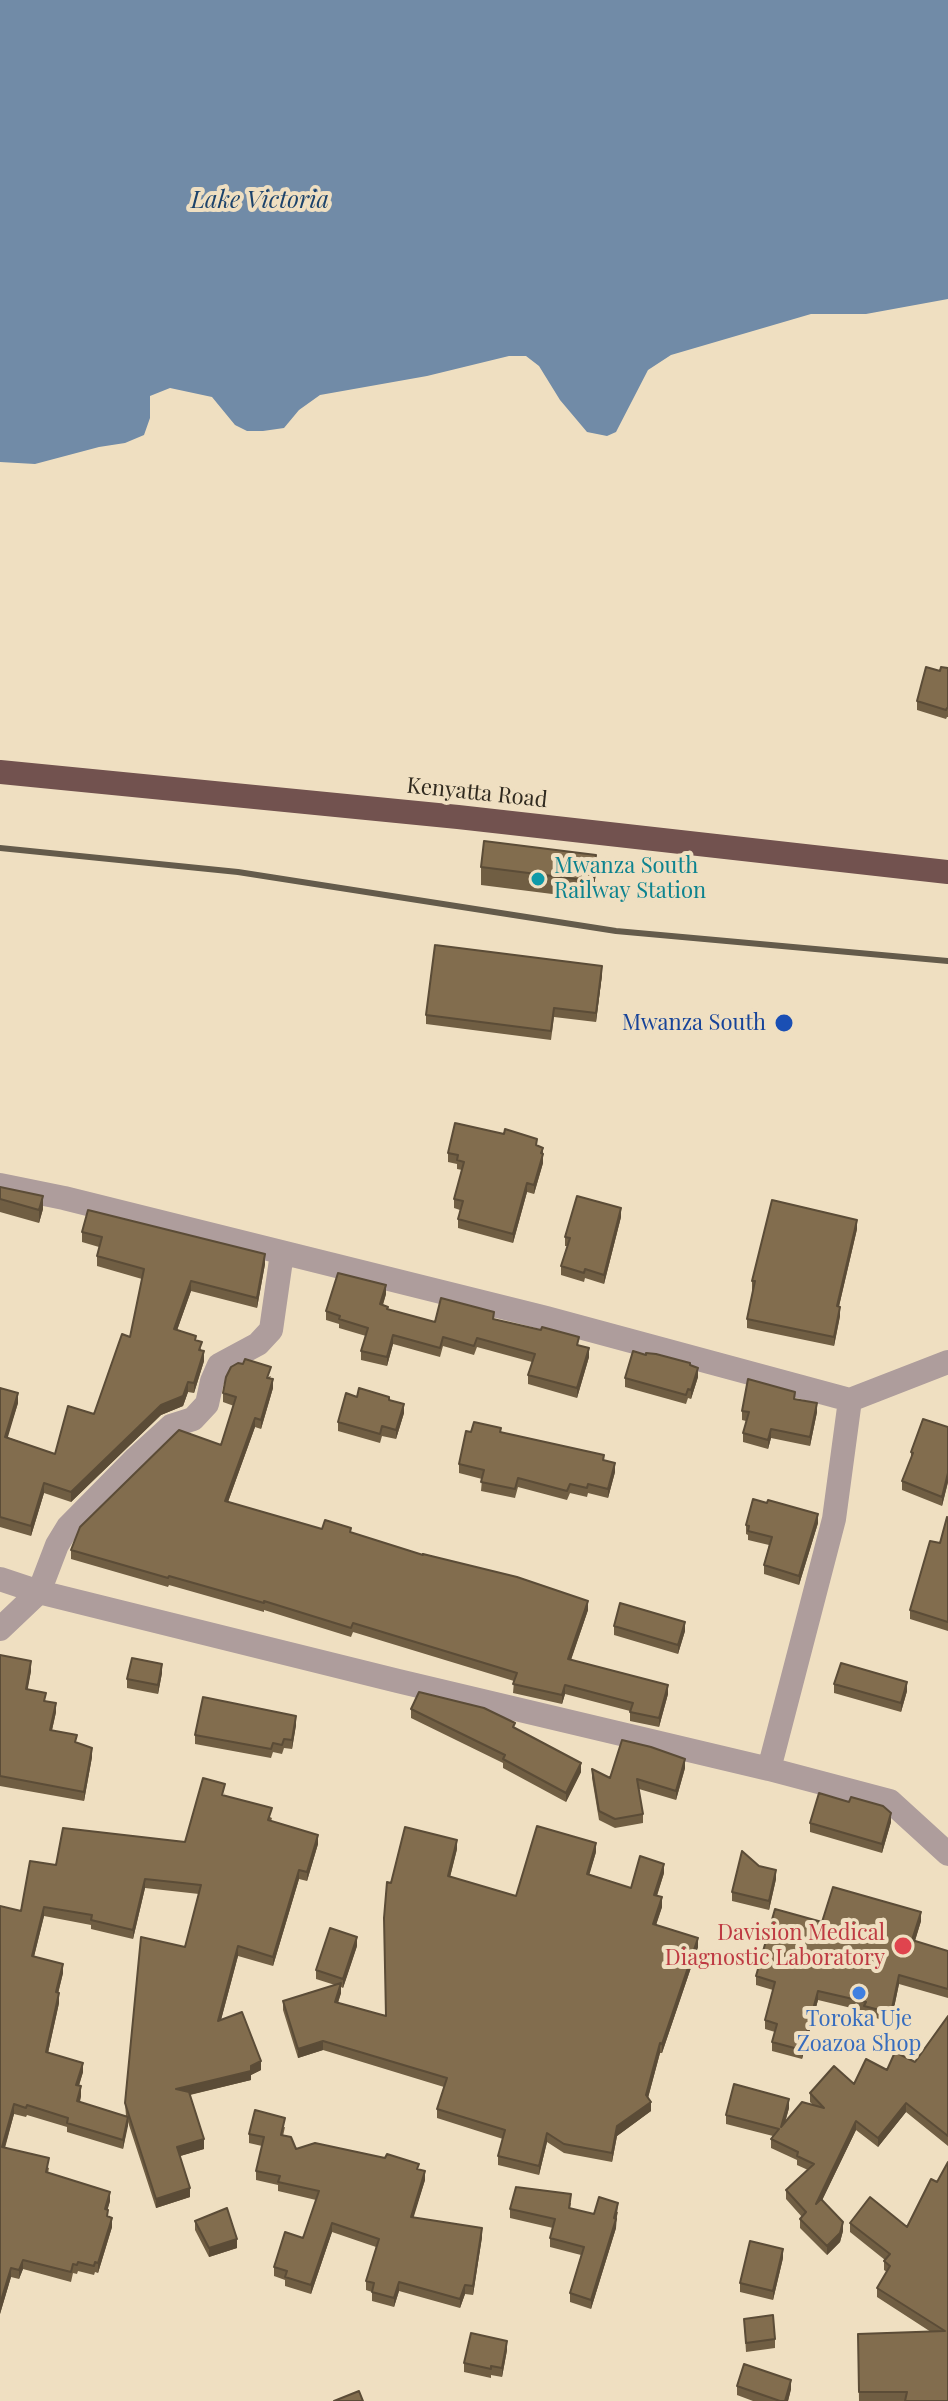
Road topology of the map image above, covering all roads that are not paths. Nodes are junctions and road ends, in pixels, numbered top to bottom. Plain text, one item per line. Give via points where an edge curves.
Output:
1 (0, 772) edge
2 (948, 872) edge
3 (0, 1185) edge
4 (282, 1253) junction
5 (948, 1362) edge
6 (850, 1400) junction
7 (0, 1579) edge
8 (39, 1592) junction
9 (0, 1629) edge
10 (769, 1769) junction
11 (948, 1854) edge

1 - 2 highway, Kenyatta Road
3 - 4 street
4 - 6 street
4 - 8 street via 271,1330 258,1344 219,1365 207,1404 193,1419 171,1426 68,1527
5 - 6 street
6 - 10 street via 834,1519
7 - 8 street
8 - 9 street
8 - 10 street
10 - 11 street via 890,1801

